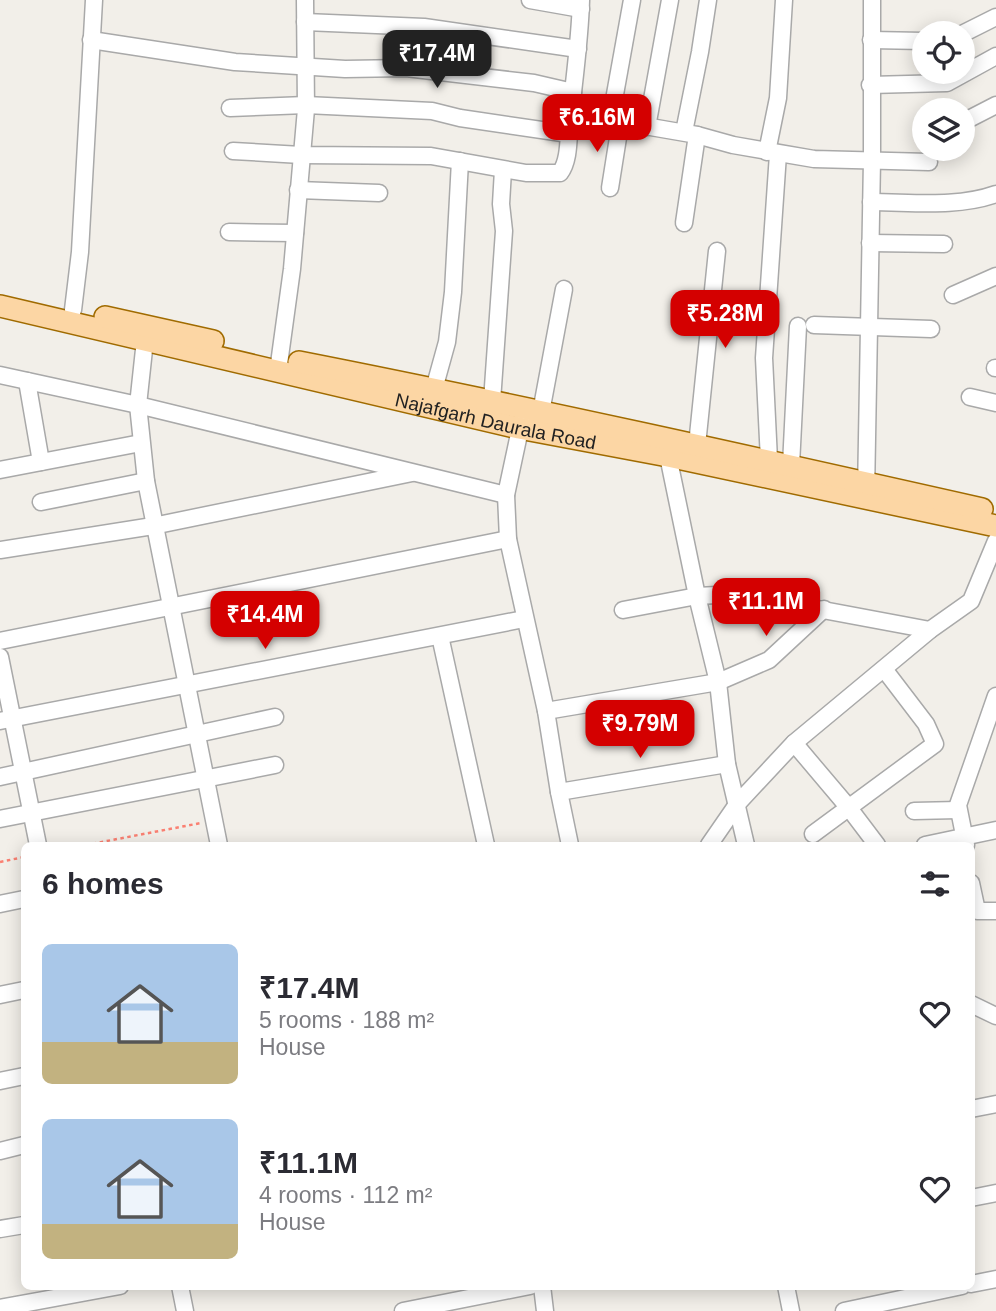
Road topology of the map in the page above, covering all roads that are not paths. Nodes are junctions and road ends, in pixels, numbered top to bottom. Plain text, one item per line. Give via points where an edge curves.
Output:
1 (94, 0) edge
2 (305, 0) edge
3 (530, 0) edge
4 (632, 0) edge
5 (670, 0) edge
6 (708, 0) edge
7 (784, 0) edge
8 (872, 0) edge
9 (581, 5) edge
10 (996, 18) edge
11 (305, 22) junction
12 (975, 28) edge
13 (91, 40) junction
14 (871, 40) junction
15 (912, 41) edge
16 (579, 49) junction
17 (996, 56) edge
18 (306, 66) junction
19 (870, 85) junction
20 (573, 92) junction
21 (306, 105) junction
22 (996, 105) edge
23 (230, 108) dead end
24 (975, 116) edge
25 (615, 124) junction
26 (647, 127) junction
27 (569, 128) junction
28 (691, 134) junction
29 (233, 150) dead end
30 (773, 153) junction
31 (301, 155) junction
32 (872, 160) junction
33 (460, 161) junction
34 (929, 162) dead end
35 (503, 170) junction
36 (610, 188) dead end
37 (298, 190) junction
38 (379, 193) dead end
39 (996, 194) edge
40 (871, 202) junction
41 (684, 223) dead end
42 (229, 232) dead end
43 (295, 233) junction
44 (870, 243) junction
45 (944, 244) dead end
46 (717, 251) dead end
47 (996, 276) edge
48 (564, 289) dead end
49 (0, 294) edge
50 (953, 295) dead end
51 (0, 306) edge
52 (72, 310) junction
53 (869, 327) junction
54 (931, 329) dead end
55 (146, 332) junction
56 (279, 365) junction
57 (0, 375) edge
58 (27, 381) junction
59 (434, 388) junction
60 (970, 397) dead end
61 (492, 401) junction
62 (996, 403) edge
63 (138, 405) junction
64 (534, 410) junction
65 (519, 428) junction
66 (141, 443) junction
67 (697, 444) junction
68 (668, 456) junction
69 (769, 460) junction
70 (41, 463) junction
71 (791, 465) junction
72 (0, 470) edge
73 (417, 472) junction
74 (146, 481) junction
75 (866, 491) junction
76 (506, 495) junction
77 (41, 502) dead end
78 (996, 512) edge
79 (153, 526) junction
80 (996, 526) edge
81 (508, 540) junction
82 (996, 541) edge
83 (0, 550) edge
84 (697, 596) junction
85 (170, 607) junction
86 (824, 609) junction
87 (623, 610) dead end
88 (524, 619) junction
89 (930, 630) junction
90 (440, 636) junction
91 (0, 641) edge
92 (0, 657) edge
93 (884, 669) junction
94 (718, 682) junction
95 (187, 685) junction
96 (995, 704) edge
97 (547, 711) junction
98 (275, 717) dead end
99 (6, 720) edge
100 (196, 735) junction
101 (794, 743) junction
102 (727, 764) junction
103 (275, 765) dead end
104 (23, 772) junction
105 (0, 777) edge
106 (206, 779) junction
107 (559, 793) junction
108 (738, 803) junction
109 (849, 808) junction
110 (958, 810) junction
111 (914, 811) dead end
112 (31, 813) junction
113 (0, 819) edge
114 (996, 830) edge
115 (813, 834) dead end
116 (965, 841) edge
117 (37, 842) edge
118 (218, 842) edge
119 (485, 842) edge
120 (568, 842) edge
121 (711, 842) edge
122 (745, 842) edge
123 (875, 842) edge
124 (21, 900) edge
125 (975, 902) edge
126 (0, 904) edge
127 (996, 911) edge
128 (21, 991) edge
129 (0, 995) edge
130 (975, 1006) edge
131 (996, 1016) edge
132 (21, 1077) edge
133 (0, 1082) edge
134 (996, 1104) edge
135 (975, 1108) edge
136 (21, 1146) edge
137 (0, 1151) edge
138 (996, 1193) edge
139 (975, 1197) edge
140 (21, 1226) edge
141 (0, 1229) edge
142 (996, 1279) edge
143 (975, 1283) edge
144 (98, 1290) edge
145 (181, 1290) edge
146 (510, 1290) edge
147 (542, 1290) edge
148 (787, 1290) edge
149 (943, 1290) edge
150 (0, 1308) edge
151 (185, 1311) edge
152 (403, 1311) edge
153 (545, 1311) edge
154 (791, 1311) edge
155 (844, 1311) edge

1 - 13 street
2 - 11 street
3 - 9 street
4 - 25 street
5 - 26 street
6 - 28 street
7 - 30 street
8 - 14 street
9 - 16 street
10 - 12 street
11 - 16 street via 424,27
11 - 18 street
13 - 18 street via 217,60
13 - 52 street via 80,252
14 - 15 street
14 - 19 street
16 - 20 street
17 - 19 street via 947,83
18 - 20 street via 405,68
18 - 21 street
19 - 32 street
20 - 27 street
21 - 23 street
21 - 27 street via 432,111 471,120
21 - 31 street
22 - 24 street
25 - 26 street
25 - 27 street
25 - 36 street
26 - 28 street
27 - 35 street via 560,173
28 - 30 street
28 - 41 street
29 - 31 street
30 - 32 street
30 - 69 street via 764,358
31 - 33 street via 431,156
31 - 37 street
32 - 34 street
32 - 40 street
33 - 35 street
33 - 59 street via 452,305
35 - 61 street via 504,231
37 - 38 street
37 - 43 street
39 - 40 street via 962,202
40 - 44 street
42 - 43 street
43 - 56 street
44 - 45 street
44 - 53 street
46 - 67 street
47 - 50 street
48 - 64 street
49 - 52 main road, Najafgarh Daurala Road
51 - 55 main road, Najafgarh Daurala Road
52 - 55 main road, Najafgarh Daurala Road
53 - 54 street
53 - 71 street via 806,325
53 - 75 street
55 - 56 main road, Najafgarh Daurala Road
55 - 63 street
56 - 59 main road, Najafgarh Daurala Road
56 - 65 main road, Najafgarh Daurala Road
57 - 58 street
58 - 63 street
58 - 70 street
59 - 61 main road, Najafgarh Daurala Road
60 - 62 street
61 - 64 main road, Najafgarh Daurala Road
63 - 66 street
63 - 73 street
64 - 65 street
64 - 67 main road, Najafgarh Daurala Road
65 - 68 main road, Najafgarh Daurala Road
65 - 76 street
66 - 70 street
66 - 74 street
67 - 69 main road, Najafgarh Daurala Road
68 - 75 main road, Najafgarh Daurala Road
68 - 84 street
69 - 71 main road, Najafgarh Daurala Road
70 - 72 street
71 - 75 main road, Najafgarh Daurala Road
73 - 76 street
73 - 79 street
74 - 77 street
74 - 79 street
75 - 78 main road, Najafgarh Daurala Road
75 - 80 main road, Najafgarh Daurala Road
76 - 81 street
79 - 83 street
79 - 85 street
81 - 85 street
81 - 88 street
82 - 89 street via 971,601
84 - 86 street via 737,594
84 - 87 street
84 - 94 street
85 - 91 street
85 - 95 street
86 - 89 street
86 - 94 street via 769,660
88 - 90 street
88 - 97 street
89 - 93 street
90 - 95 street
90 - 119 street
92 - 99 street
93 - 101 street
93 - 109 street via 926,724 935,744
94 - 97 street
94 - 102 street
95 - 99 street
95 - 100 street
96 - 110 street
97 - 107 street
98 - 100 street
99 - 104 street
100 - 104 street
100 - 106 street
101 - 108 street
101 - 109 street
102 - 107 street
102 - 108 street
103 - 106 street
104 - 105 street
104 - 112 street
106 - 112 street
106 - 118 street
107 - 120 street
108 - 121 street
108 - 122 street
109 - 115 street
109 - 123 street
110 - 111 street
110 - 116 street
112 - 113 street
112 - 117 street
114 - 116 street
124 - 126 street
125 - 127 street via 977,911
128 - 129 street
130 - 131 street
132 - 133 street
134 - 135 street
136 - 137 street
138 - 139 street
140 - 141 street
142 - 143 street
144 - 150 street
145 - 151 street
146 - 152 street
147 - 153 street
148 - 154 street
149 - 155 street

